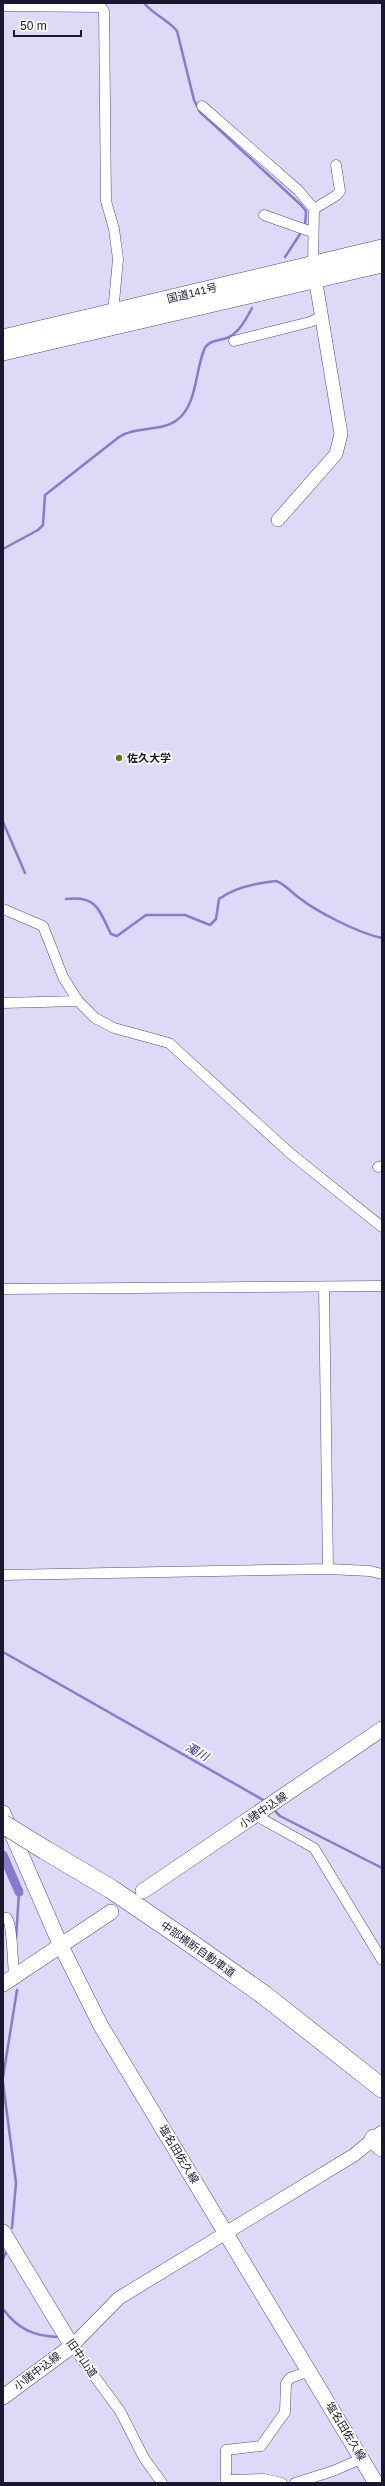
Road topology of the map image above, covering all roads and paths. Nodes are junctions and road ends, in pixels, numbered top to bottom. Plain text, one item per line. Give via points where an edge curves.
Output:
1 (3, 6) edge
2 (202, 106) dead end
3 (336, 165) dead end
4 (314, 209) junction
5 (264, 215) dead end
6 (307, 230) junction
7 (382, 248) edge
8 (372, 261) edge
9 (314, 271) junction
10 (113, 313) junction
11 (322, 317) junction
12 (3, 338) edge
13 (234, 341) dead end
14 (3, 352) edge
15 (278, 520) dead end
16 (3, 909) edge
17 (78, 1001) junction
18 (3, 1003) edge
19 (382, 1227) edge
20 (382, 1286) edge
21 (324, 1287) junction
22 (3, 1289) edge
23 (328, 1569) junction
24 (382, 1574) edge
25 (3, 1575) edge
26 (382, 1729) edge
27 (258, 1813) junction
28 (4, 1820) edge
29 (143, 1891) dead end
30 (111, 1912) dead end
31 (3, 1918) edge
32 (60, 1944) junction
33 (382, 1960) edge
34 (9, 1980) edge
35 (264, 1995) junction
36 (283, 2012) junction
37 (382, 2074) edge
38 (382, 2088) edge
39 (382, 2100) edge
40 (380, 2139) edge
41 (3, 2232) edge
42 (228, 2234) junction
43 (72, 2346) junction
44 (310, 2370) junction
45 (3, 2397) edge
46 (363, 2458) junction
47 (382, 2480) edge
48 (162, 2483) edge
49 (282, 2483) edge
50 (295, 2483) edge
51 (377, 2483) edge

1 - 10 street via 101,7 104,11 106,201 114,229 118,259
2 - 4 street via 298,190
3 - 4 street via 340,190 337,195
4 - 6 street
5 - 6 street
6 - 9 street
7 - 8 highway, 国道141号
8 - 9 highway, 国道141号
9 - 10 highway, 国道141号
9 - 11 street
9 - 14 highway, 国道141号
10 - 12 highway, 国道141号
11 - 13 street
11 - 15 street via 341,422 339,444 336,454
16 - 17 street via 43,926 63,977
17 - 18 street
17 - 19 street via 105,1025 170,1043 291,1154
20 - 21 street
21 - 22 street
21 - 23 street
23 - 24 street
23 - 25 street
26 - 27 main road, 小諸中込線
27 - 29 main road, 小諸中込線
27 - 33 street via 314,1848
28 - 32 main road, 塩名田佐久線
28 - 35 highway, 中部横断自動車道, bridge via 45,1850 111,1889
30 - 32 main road
31 - 34 street via 10,1921 12,1928
32 - 34 main road
32 - 42 main road, 塩名田佐久線 via 101,2026
35 - 36 highway, 中部横断自動車道
35 - 37 highway
36 - 38 highway, 中部横断自動車道
36 - 39 highway via 341,2067
40 - 42 street
41 - 43 main road, 旧中山道
42 - 43 street via 120,2298
42 - 44 main road, 塩名田佐久線
43 - 45 main road, 小諸中込線
43 - 48 street, 旧中山道 via 120,2411 144,2458
44 - 46 main road, 塩名田佐久線
44 - 49 street via 290,2378 286,2383 285,2412 261,2446 226,2450 226,2480 264,2479
46 - 50 street
46 - 51 main road, 塩名田佐久線
47 - 51 street

